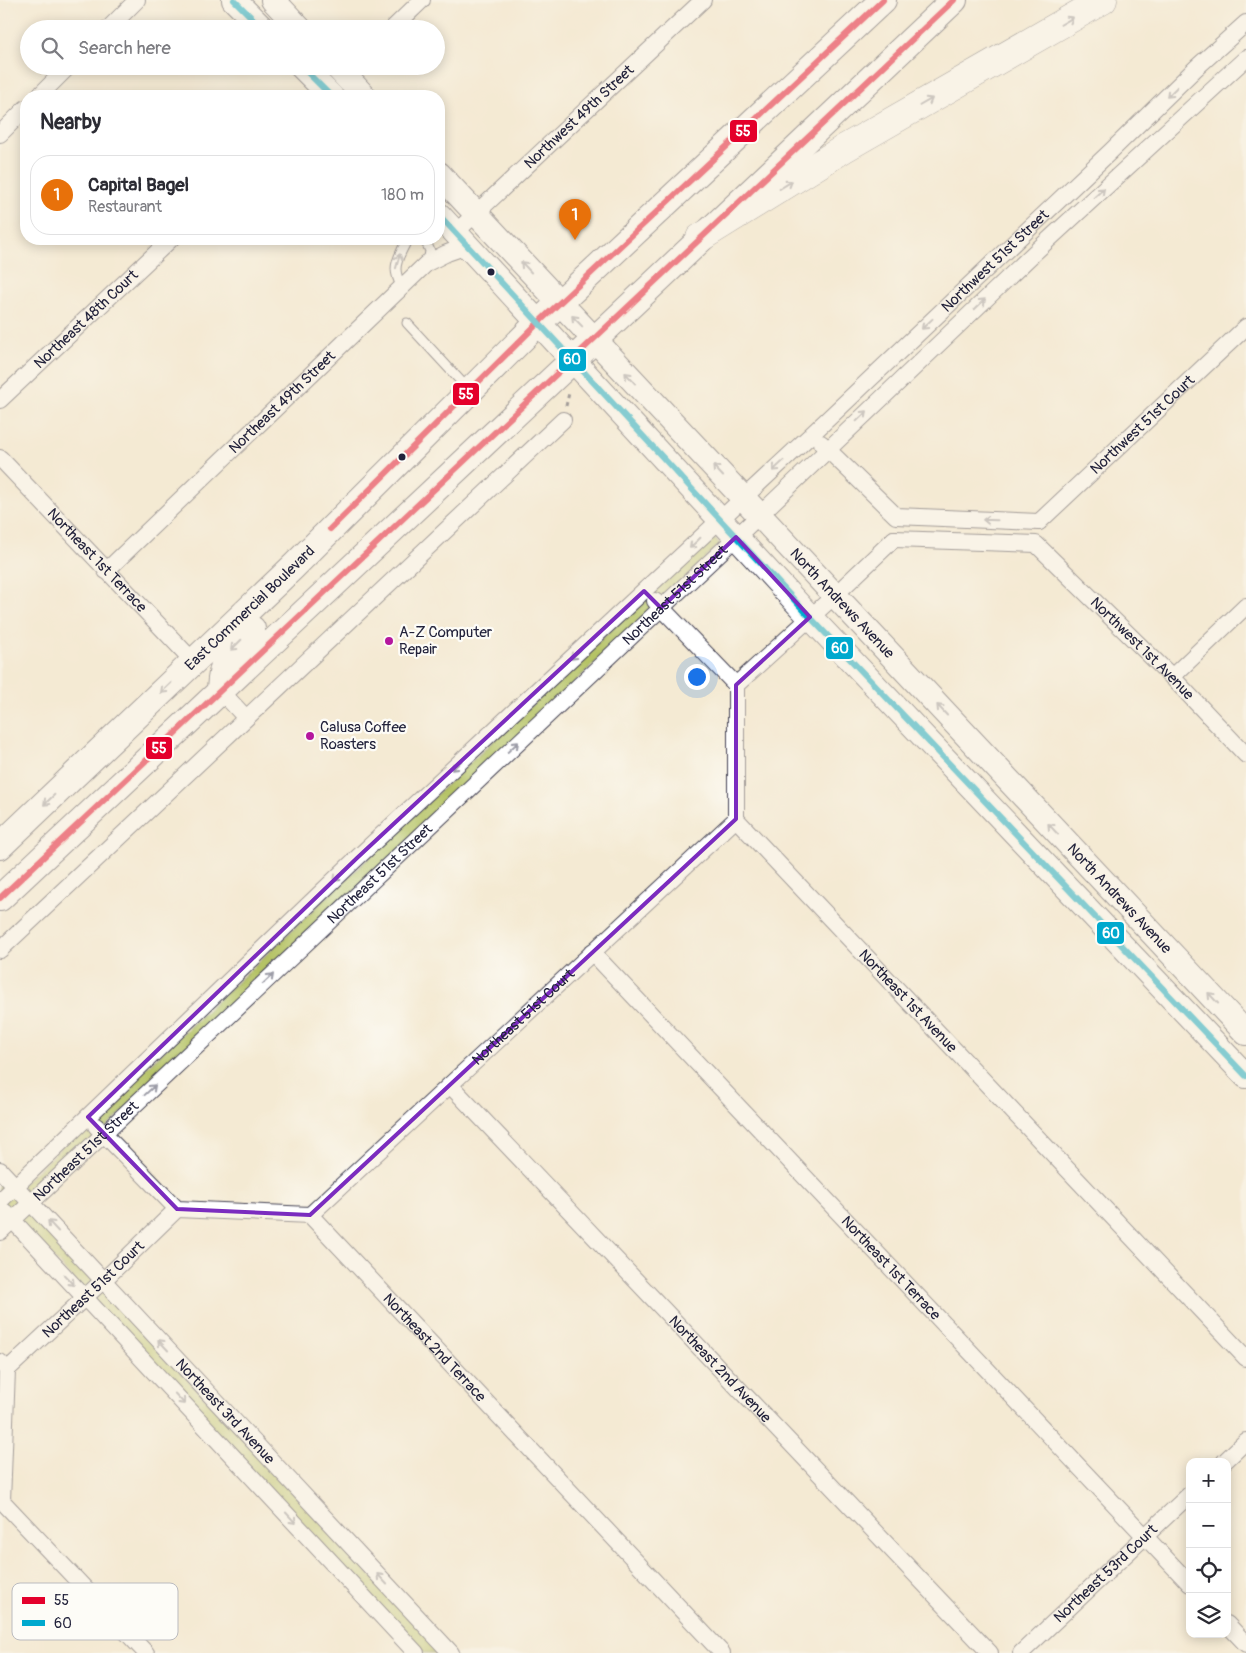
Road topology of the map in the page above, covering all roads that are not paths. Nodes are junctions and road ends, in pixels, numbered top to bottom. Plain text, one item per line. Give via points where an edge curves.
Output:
1 (137, 0) edge
2 (234, 0) edge
3 (273, 0) edge
4 (422, 0) edge
5 (703, 0) edge
6 (883, 0) edge
7 (954, 0) edge
8 (1103, 0) edge
9 (117, 20) edge
10 (254, 20) edge
11 (292, 20) edge
12 (401, 20) edge
13 (1246, 23) edge
14 (1246, 58) edge
15 (1196, 68) junction
16 (60, 75) edge
17 (309, 75) edge
18 (340, 75) edge
19 (348, 75) edge
20 (1214, 88) junction
21 (44, 90) edge
22 (322, 90) edge
23 (329, 90) edge
24 (360, 90) edge
25 (20, 114) edge
26 (0, 134) edge
27 (445, 180) edge
28 (476, 212) junction
29 (445, 222) edge
30 (700, 238) junction
31 (461, 239) junction
32 (165, 245) edge
33 (404, 245) edge
34 (427, 245) edge
35 (427, 264) junction
36 (402, 288) junction
37 (559, 303) junction
38 (407, 323) dead end
39 (538, 323) junction
40 (1246, 327) edge
41 (594, 339) junction
42 (573, 360) junction
43 (470, 390) junction
44 (0, 400) edge
45 (563, 420) dead end
46 (812, 434) junction
47 (827, 450) junction
48 (0, 458) edge
49 (743, 497) junction
50 (759, 514) junction
51 (896, 516) junction
52 (720, 519) junction
53 (1039, 522) junction
54 (736, 536) junction
55 (894, 539) junction
56 (1036, 544) junction
57 (293, 567) junction
58 (106, 571) junction
59 (644, 591) junction
60 (834, 596) junction
61 (1246, 606) edge
62 (661, 608) junction
63 (810, 617) junction
64 (194, 662) junction
65 (1172, 677) junction
66 (736, 685) junction
67 (220, 690) junction
68 (246, 718) junction
69 (1246, 755) edge
70 (100, 804) junction
71 (736, 819) junction
72 (0, 846) edge
73 (357, 858) junction
74 (375, 878) junction
75 (0, 898) edge
76 (0, 950) edge
77 (592, 952) junction
78 (1246, 1033) edge
79 (1246, 1076) edge
80 (450, 1085) junction
81 (88, 1117) junction
82 (104, 1134) junction
83 (0, 1170) edge
84 (16, 1186) junction
85 (0, 1201) edge
86 (31, 1203) junction
87 (0, 1206) edge
88 (177, 1208) junction
89 (310, 1215) junction
90 (13, 1220) junction
91 (0, 1232) edge
92 (104, 1281) junction
93 (85, 1298) junction
94 (1246, 1358) edge
95 (4, 1366) edge
96 (1246, 1441) edge
97 (1228, 1458) edge
98 (1186, 1498) edge
99 (1, 1502) edge
100 (1145, 1537) junction
101 (1186, 1580) edge
102 (79, 1583) edge
103 (406, 1605) junction
104 (388, 1622) junction
105 (1231, 1628) edge
106 (134, 1640) edge
107 (1246, 1644) edge
108 (146, 1653) edge
109 (416, 1653) edge
110 (451, 1653) edge
111 (722, 1653) edge
112 (990, 1653) edge
113 (1021, 1653) edge

1 - 9 street
2 - 10 main road
3 - 11 main road
4 - 12 street
5 - 28 street, Northwest 49th Street
6 - 37 main road, East Commercial Boulevard
7 - 30 main road
30 -> 8 highway via 845,148
13 - 15 street, Northwest 51st Street
14 - 20 street, Northwest 51st Street
15 - 20 street
15 -> 46 street, Northwest 51st Street
16 - 21 street
17 - 22 main road
18 - 23 street
19 - 24 main road
47 -> 20 street, Northwest 51st Street
25 - 26 street
27 - 28 main road, North Andrews Avenue
28 - 31 street, Northwest 49th Street
37 -> 28 main road, North Andrews Avenue
29 - 31 main road, North Andrews Avenue
30 - 41 main road
31 - 35 street, Northeast 49th Street via 447,253
31 - 39 main road, North Andrews Avenue
32 - 44 street, Northeast 48th Court
36 -> 33 lane via 396,262
34 - 35 lane via 430,251
35 - 36 street, Northeast 49th Street
36 - 58 street, Northeast 49th Street
37 - 39 main road, East Commercial Boulevard
41 -> 37 main road, North Andrews Avenue
38 - 43 lane
39 - 42 main road, North Andrews Avenue
39 - 43 main road, East Commercial Boulevard
40 - 53 street, Northwest 51st Court
41 - 42 main road
49 -> 41 main road, North Andrews Avenue
42 - 52 main road, North Andrews Avenue
42 - 67 main road
43 - 57 main road, East Commercial Boulevard
45 - 68 street
46 - 47 street
46 -> 49 street, Northwest 51st Street
47 - 50 street, Northwest 51st Street
47 - 51 street
48 - 58 street, Northeast 1st Terrace
49 - 50 main road, North Andrews Avenue
49 - 52 street, Northeast 51st Street
50 - 54 street, Northeast 51st Street
50 - 60 main road, North Andrews Avenue
53 -> 51 street
51 - 55 street
52 - 54 main road, North Andrews Avenue
52 -> 59 street, Northeast 51st Street
53 - 56 street
54 - 62 street, Northeast 51st Street
54 - 63 main road, North Andrews Avenue
55 - 56 street
55 - 60 street
56 - 65 street, Northwest 1st Avenue
57 - 64 main road, East Commercial Boulevard
57 -> 67 main road via 292,587 288,593 225,659
58 - 64 street, Northeast 1st Terrace
59 - 62 street
59 -> 73 street, Northeast 51st Street
60 - 63 street
78 -> 60 main road, North Andrews Avenue
61 - 65 street
62 - 66 street
74 -> 62 street, Northeast 51st Street
63 - 66 street
63 - 79 main road, North Andrews Avenue
64 - 70 main road via 187,695 103,779 98,789
64 -> 72 main road, East Commercial Boulevard
65 - 69 street, Northwest 1st Avenue
66 - 71 street
67 - 68 street
67 - 70 main road
68 - 76 street
70 - 75 main road
71 - 77 street, Northeast 51st Court
71 - 94 street, Northeast 1st Avenue
73 - 74 street
73 -> 81 street, Northeast 51st Street
82 -> 74 street, Northeast 51st Street
77 - 80 street, Northeast 51st Court
77 - 100 street, Northeast 1st Terrace
80 - 89 street, Northeast 51st Court
80 - 112 street, Northeast 2nd Avenue
81 - 82 street
81 - 84 street, Northeast 51st Street
82 - 86 street, Northeast 51st Street
82 - 88 street
83 - 84 street, Northeast 3rd Avenue
84 - 85 street, Northeast 51st Street
84 - 86 street, Northeast 3rd Avenue
86 - 90 street, Northeast 51st Street
92 -> 86 street, Northeast 3rd Avenue
87 - 90 street, Northeast 3rd Avenue
88 - 89 street
88 - 92 street, Northeast 51st Court
89 - 111 street, Northeast 2nd Terrace
90 - 91 street, Northeast 51st Street
90 -> 93 street, Northeast 3rd Avenue
92 - 93 street, Northeast 51st Court
103 -> 92 street, Northeast 3rd Avenue
93 - 95 street, Northeast 51st Court
93 -> 104 street, Northeast 3rd Avenue
95 - 99 street
96 - 97 street
98 - 100 street, Northeast 53rd Court
99 - 102 street
100 - 101 street, Northeast 1st Terrace
100 - 113 street, Northeast 53rd Court
103 - 104 street
103 - 110 street, Northeast 3rd Avenue
104 - 109 street, Northeast 3rd Avenue
105 - 107 street
106 - 108 street

